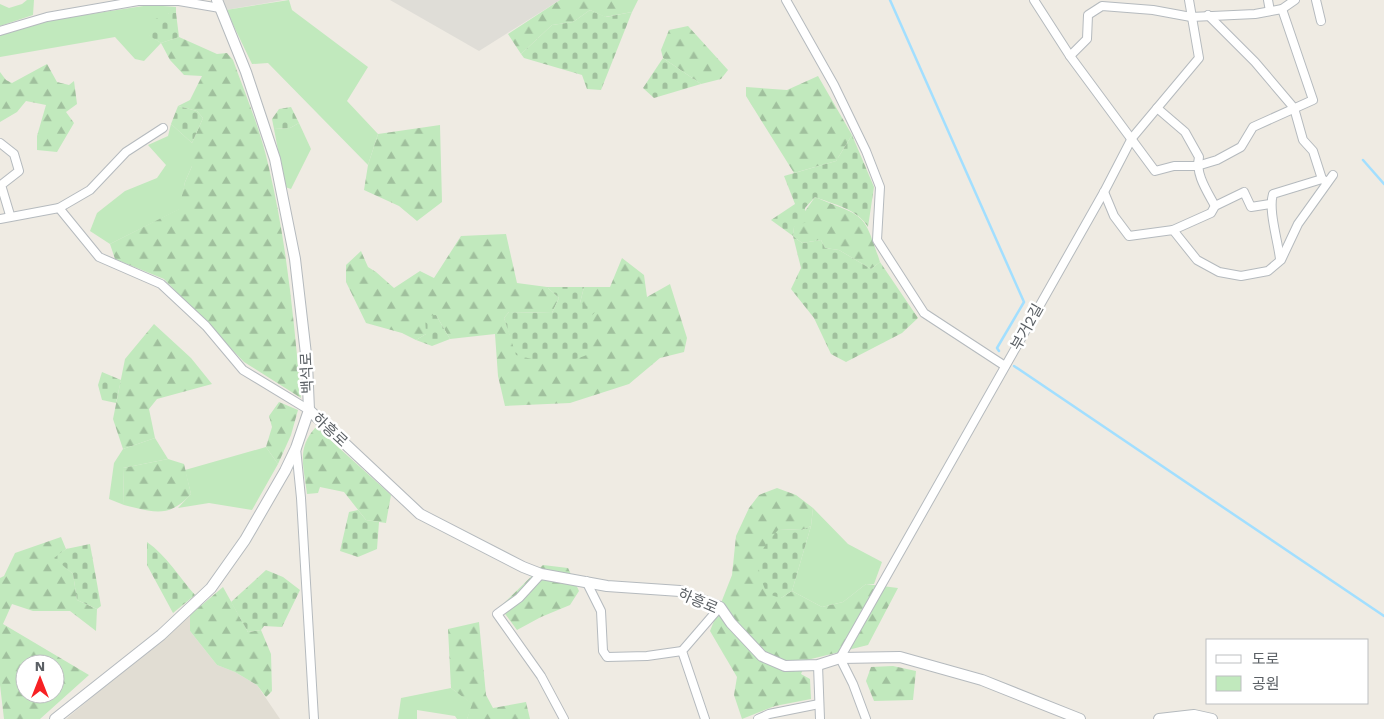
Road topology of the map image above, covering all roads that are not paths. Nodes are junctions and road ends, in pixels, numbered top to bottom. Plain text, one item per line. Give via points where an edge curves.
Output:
1 (786, 0) edge
2 (1034, 0) edge
3 (1188, 0) edge
4 (1268, 0) edge
5 (1295, 0) edge
6 (1316, 0) edge
7 (218, 4) edge
8 (1282, 9) junction
9 (1270, 11) junction
10 (1208, 15) junction
11 (1192, 17) junction
12 (1321, 21) dead end
13 (0, 32) edge
14 (1070, 56) junction
15 (1158, 108) junction
16 (1294, 108) junction
17 (162, 128) dead end
18 (1132, 138) junction
19 (0, 142) edge
20 (1197, 166) junction
21 (1333, 175) dead end
22 (1325, 180) junction
23 (1104, 192) junction
24 (1270, 204) junction
25 (1216, 206) junction
26 (59, 208) junction
27 (10, 215) junction
28 (0, 219) edge
29 (1174, 230) junction
30 (1281, 260) junction
31 (1005, 366) junction
32 (309, 410) junction
33 (296, 448) junction
34 (541, 574) junction
35 (586, 581) junction
36 (720, 607) junction
37 (682, 651) junction
38 (840, 658) junction
39 (818, 665) junction
40 (818, 704) junction
41 (1194, 717) edge
42 (55, 719) edge
43 (314, 719) edge
44 (564, 719) edge
45 (705, 719) edge
46 (758, 719) edge
47 (820, 719) edge
48 (866, 719) edge
49 (1080, 719) edge
50 (1159, 719) edge
51 (1212, 719) edge

1 - 31 street via 834,86 880,187 877,240 924,313
2 - 14 street
3 - 11 street, 부거2길
4 - 9 street
5 - 8 street
6 - 12 street
7 - 13 street via 138,1 47,17
7 - 32 street, 백석로 via 246,72 275,159 295,259
8 - 9 street
8 - 16 street via 1313,100
9 - 10 street
10 - 11 street
10 - 16 street via 1255,62
11 - 14 street via 1102,6 1088,15 1087,39
11 - 15 street, 부거2길 via 1199,58
14 - 18 street
15 - 18 street, 부거2길
15 - 20 street via 1185,132 1199,156
16 - 20 street via 1253,128 1241,147
16 - 22 street via 1303,140 1312,151
17 - 26 street via 126,152 90,190
18 - 20 street via 1155,170
18 - 23 street, 부거2길
19 - 27 street via 14,154 19,171 1,185
20 - 25 street
21 - 22 street
22 - 24 street via 1273,194
22 - 30 street
23 - 29 street via 1114,216 1129,236
23 - 31 street, 부거2길
24 - 25 street via 1250,207 1244,192
24 - 30 street
25 - 29 street via 1211,213
26 - 27 street
26 - 32 street via 99,257 161,284 206,326 242,370
27 - 28 street
29 - 30 street via 1197,260 1219,272 1246,275 1268,271
31 - 38 street, 부거2길
32 - 33 street, 백석로
32 - 34 street, 하흥로 via 420,514
33 - 42 street, 백석로 via 245,540 212,588 161,635
33 - 43 street
34 - 35 street, 하흥로
34 - 44 street via 519,598 497,614 541,676
35 - 36 street, 하흥로 via 607,586 680,591
35 - 37 street via 601,611 603,651 607,657
36 - 37 street
36 - 39 street, 하흥로 via 762,656 785,666
37 - 45 street
38 - 39 street, 하흥로
38 - 48 street
38 - 49 street, 하흥로 via 900,657 982,680
39 - 40 street
40 - 46 street
40 - 47 street
41 - 50 street
41 - 51 street

